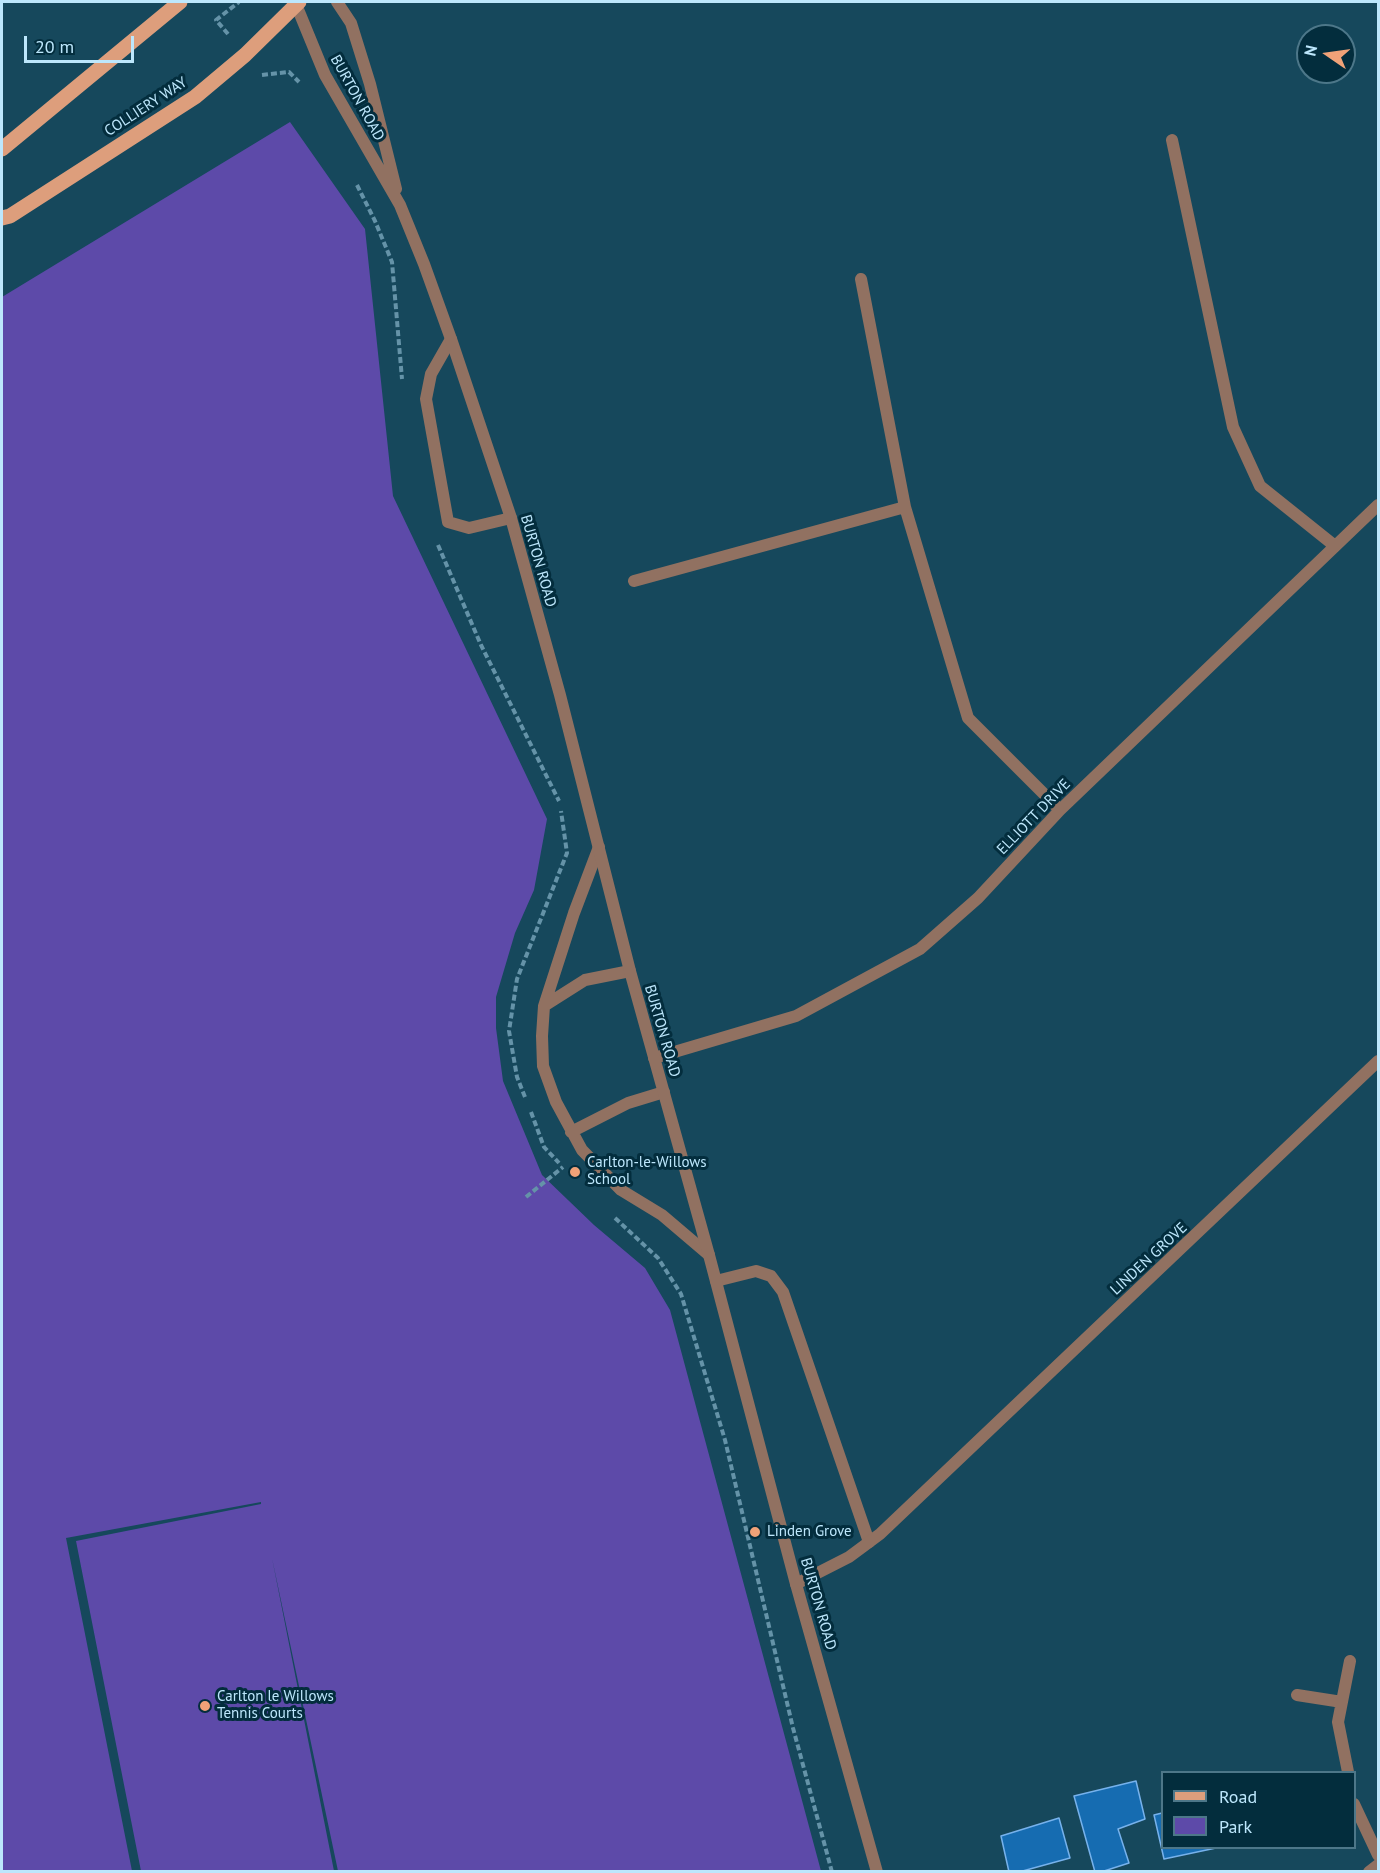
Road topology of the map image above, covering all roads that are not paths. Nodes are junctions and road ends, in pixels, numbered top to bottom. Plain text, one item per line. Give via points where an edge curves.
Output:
1 (180, 2) edge
2 (337, 2) edge
3 (296, 3) edge
4 (1172, 140) dead end
5 (2, 149) edge
6 (400, 205) junction
7 (2, 218) edge
8 (861, 279) dead end
9 (452, 339) junction
10 (1378, 505) edge
11 (905, 507) junction
12 (511, 518) junction
13 (1335, 546) junction
14 (634, 581) dead end
15 (1060, 810) junction
16 (599, 847) junction
17 (630, 971) junction
18 (544, 1006) junction
19 (654, 1058) junction
20 (1378, 1061) edge
21 (664, 1092) junction
22 (571, 1132) junction
23 (709, 1255) junction
24 (716, 1281) junction
25 (869, 1542) junction
26 (796, 1584) junction
27 (1350, 1661) dead end
28 (1298, 1695) dead end
29 (1342, 1702) junction
30 (1348, 1771) edge
31 (1356, 1808) edge
32 (1378, 1855) edge
33 (1378, 1865) edge
34 (877, 1872) edge
35 (1369, 1872) edge

1 - 5 main road
2 - 6 street, BURTON ROAD via 351,23 370,84
3 - 6 street, BURTON ROAD via 325,75
3 - 7 main road, COLLIERY WAY via 245,56 195,97
4 - 13 street via 1233,427 1260,486
6 - 9 street, BURTON ROAD
8 - 11 street
9 - 12 street, BURTON ROAD
9 - 12 street via 431,374 426,399 448,522 469,528
10 - 13 street, ELLIOTT DRIVE
11 - 14 street
11 - 15 street via 968,718
12 - 16 street, BURTON ROAD
13 - 15 street, ELLIOTT DRIVE
15 - 19 street, ELLIOTT DRIVE via 978,898 920,949 796,1016
16 - 17 street, BURTON ROAD
16 - 18 street
17 - 18 street via 585,980
17 - 19 street, BURTON ROAD
18 - 22 street via 543,1066
19 - 21 street, BURTON ROAD
20 - 25 street, LINDEN GROVE
21 - 22 street via 628,1103
21 - 23 street, BURTON ROAD
22 - 23 street via 582,1150 621,1190 662,1215
23 - 24 street, BURTON ROAD
24 - 25 street via 756,1271 771,1276 783,1292
24 - 26 street, BURTON ROAD
25 - 26 street, LINDEN GROVE via 849,1557
26 - 34 street, BURTON ROAD
27 - 29 street
28 - 29 street
29 - 30 street via 1338,1722
31 - 32 street
33 - 35 street

